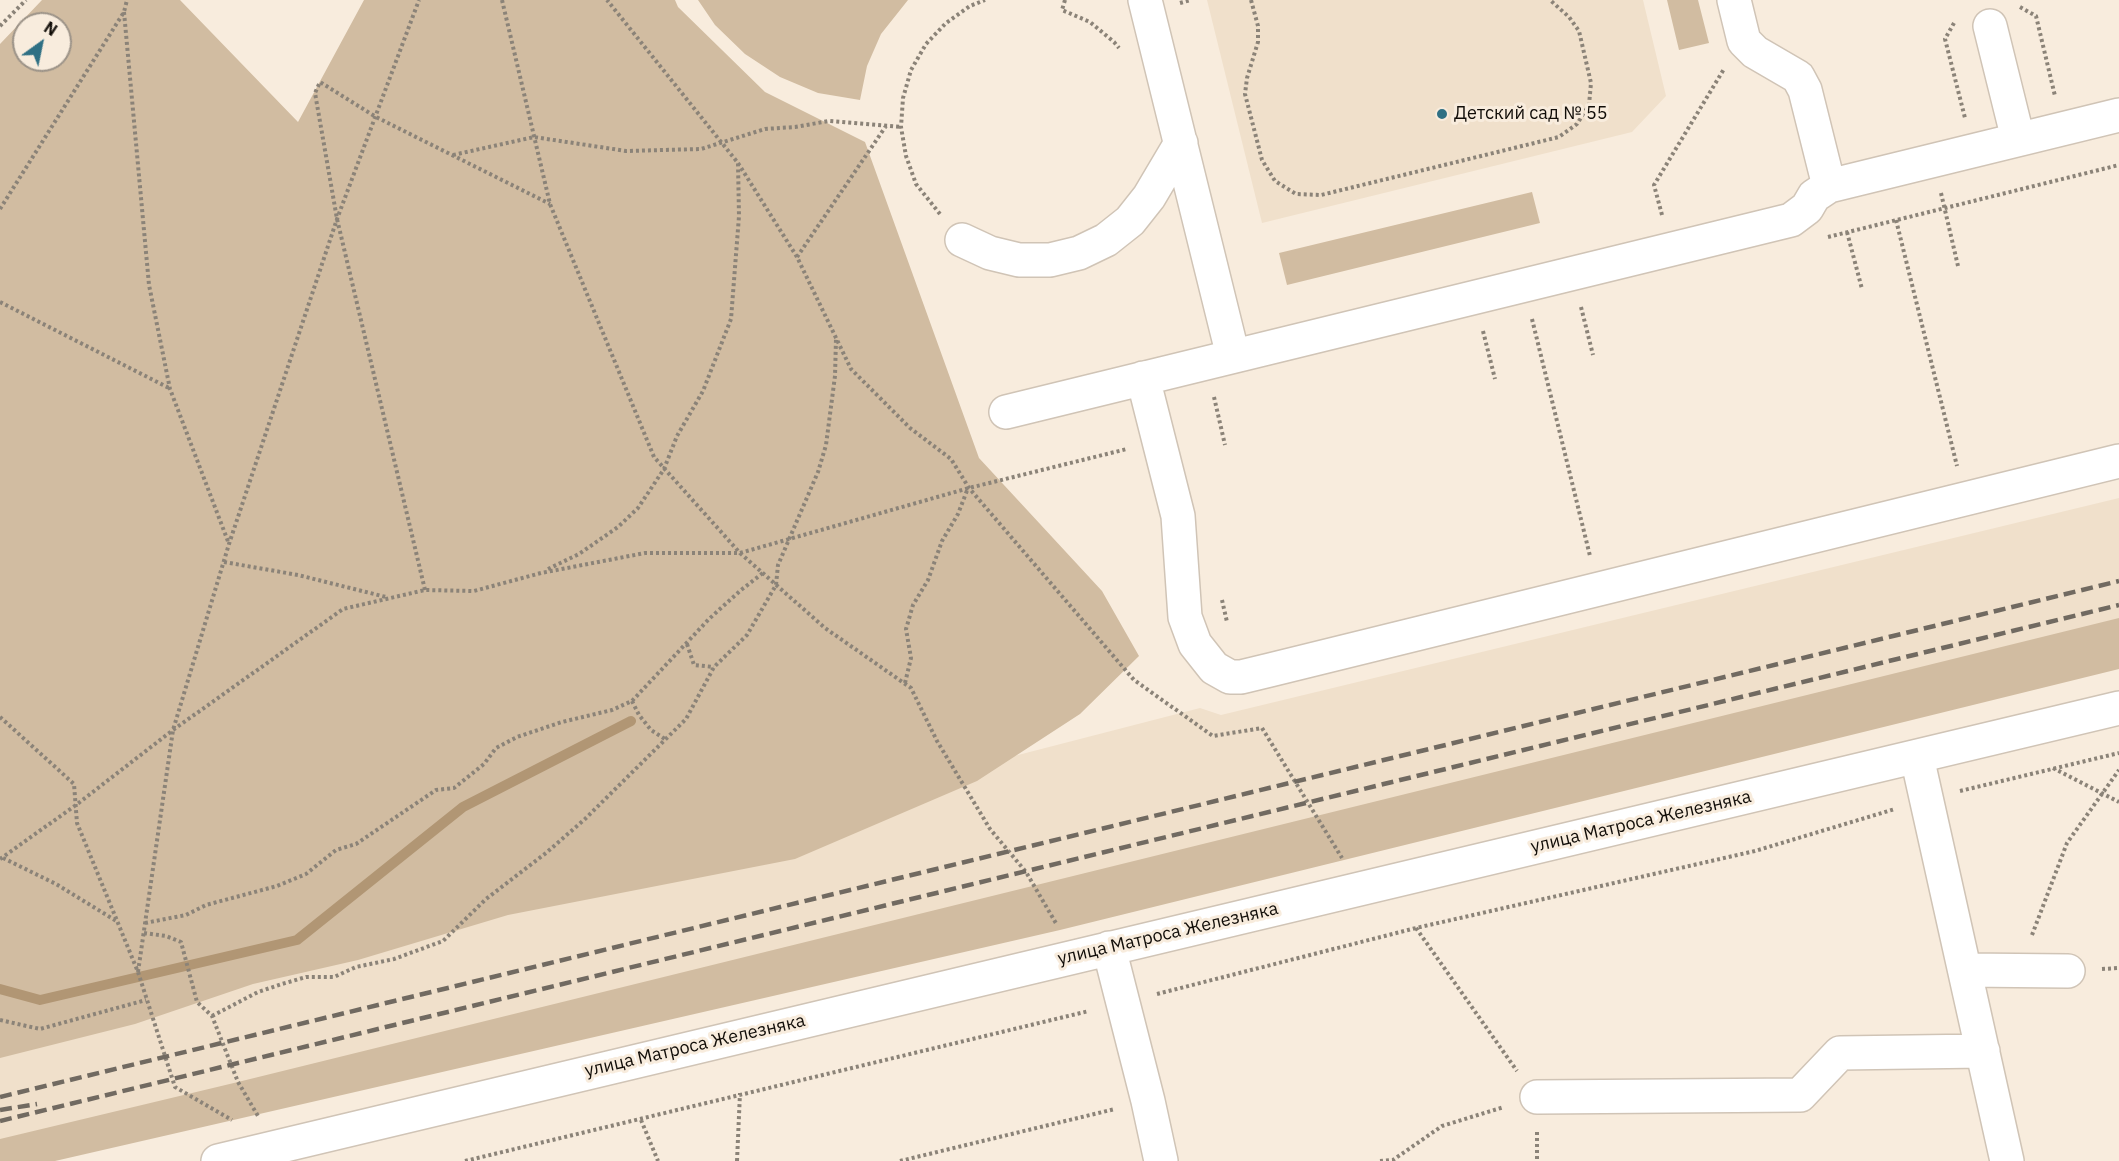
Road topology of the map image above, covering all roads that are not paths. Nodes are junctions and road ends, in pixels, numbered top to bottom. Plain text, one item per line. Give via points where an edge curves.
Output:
1 (1734, 0) edge
2 (1140, 3) edge
3 (1990, 26) dead end
4 (2119, 115) edge
5 (2018, 139) junction
6 (1181, 143) junction
7 (1829, 186) junction
8 (962, 240) road end
9 (1233, 356) junction
10 (1143, 378) junction
11 (1006, 412) dead end
12 (2119, 461) edge
13 (2119, 708) edge
14 (1917, 757) junction
15 (1109, 948) junction
16 (1965, 970) junction
17 (2068, 971) dead end
18 (1983, 1052) junction
19 (1537, 1097) road end
20 (218, 1161) edge
21 (1161, 1161) edge
22 (2007, 1161) edge

1 - 7 street via 1744,41 1755,52 1798,77 1805,90
2 - 6 street
3 - 5 street
4 - 5 street
5 - 7 street
6 - 8 street via 1130,221 1106,240 1079,253 1050,260 1019,260
6 - 9 street
7 - 9 street via 1791,220
9 - 10 street
10 - 11 street
10 - 12 street via 1178,516 1185,617 1196,644 1214,668 1230,677
13 - 14 street, улица Матроса Железняка
14 - 15 street, улица Матроса Железняка
14 - 16 street
15 - 20 street, улица Матроса Железняка
15 - 21 street
16 - 17 street
16 - 18 street
18 - 19 street via 1840,1053 1800,1095
18 - 22 street

